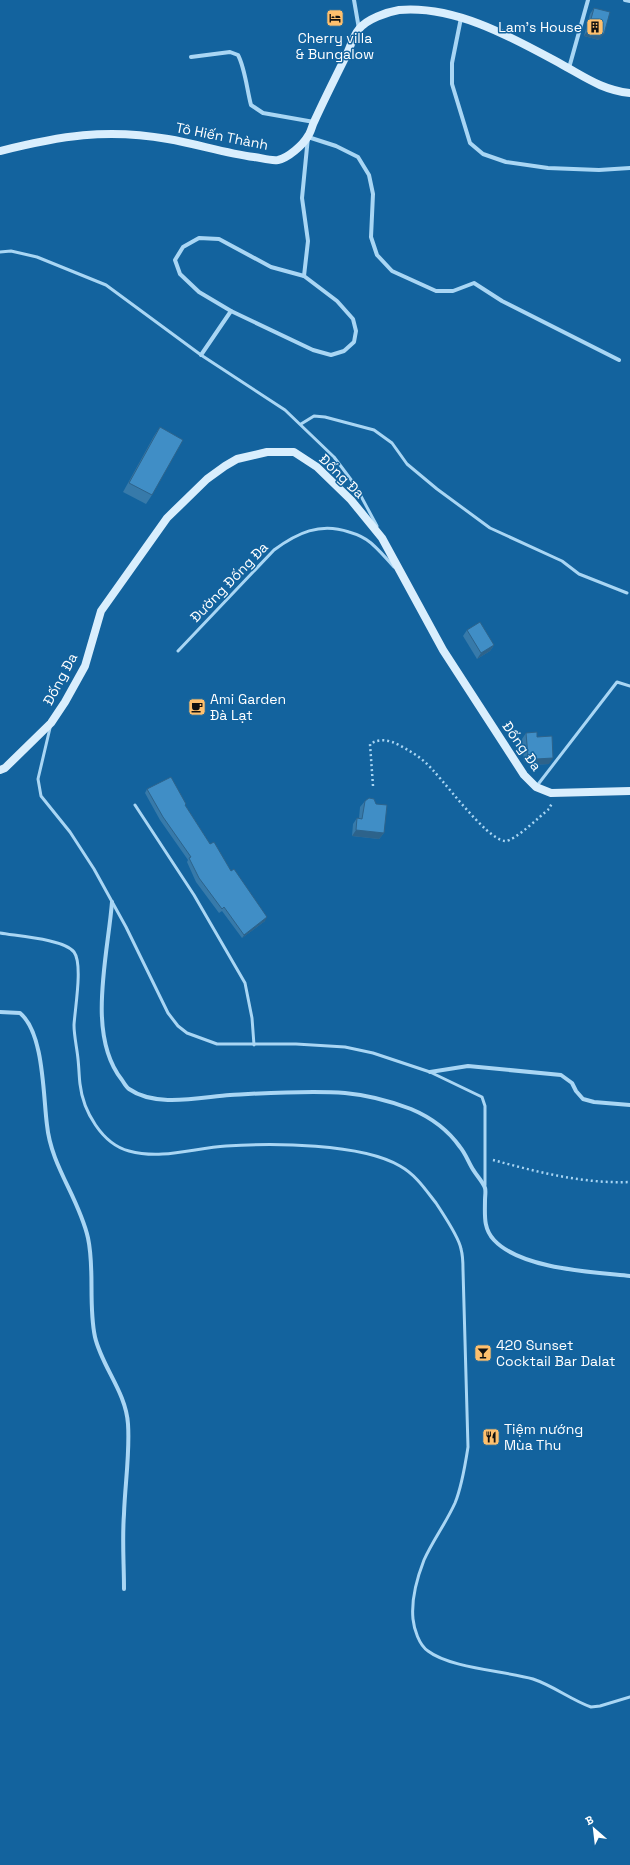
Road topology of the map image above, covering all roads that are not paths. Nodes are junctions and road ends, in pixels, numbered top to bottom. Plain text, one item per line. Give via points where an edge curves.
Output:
1 (354, 0) edge
2 (588, 0) edge
3 (625, 0) edge
4 (630, 1) edge
5 (461, 18) junction
6 (359, 29) junction
7 (191, 57) dead end
8 (568, 68) junction
9 (630, 93) edge
10 (314, 122) junction
11 (308, 137) junction
12 (0, 151) edge
13 (630, 168) edge
14 (0, 252) edge
15 (304, 276) junction
16 (231, 311) junction
17 (201, 355) junction
18 (619, 360) dead end
19 (301, 424) junction
20 (382, 538) junction
21 (402, 576) junction
22 (627, 594) dead end
23 (178, 651) dead end
24 (630, 686) edge
25 (51, 723) junction
26 (0, 770) edge
27 (536, 787) junction
28 (630, 791) edge
29 (135, 805) dead end
30 (112, 902) junction
31 (0, 933) edge
32 (0, 1012) edge
33 (254, 1045) junction
34 (430, 1072) junction
35 (630, 1106) edge
36 (485, 1187) junction
37 (630, 1276) edge
38 (124, 1589) dead end
39 (630, 1697) edge

1 - 6 street
2 - 8 street
3 - 4 street
5 - 6 street via 417,9 394,11 382,14
5 - 8 street via 511,38
5 - 13 street via 452,63 452,84 470,143 482,154 506,162 548,168
6 - 10 street, Tô Hiến Thành
7 - 10 street via 230,52 238,55 242,62 251,105 263,113
8 - 9 street via 582,78 601,86
10 - 11 street, Tô Hiến Thành
11 - 12 street, Tô Hiến Thành via 290,155 279,160 237,155 169,139 98,133 39,141
11 - 15 street via 302,198 308,241
11 - 18 street via 336,146 358,157 369,175 373,194 371,237 377,255 392,271 436,291 453,291 474,283 502,301
14 - 17 lane via 11,251 37,257 106,285
15 - 16 street via 271,267 219,239 199,238 183,247 175,260 180,274 199,292
15 - 16 street via 337,301 353,319 356,331 354,342 344,351 331,355 313,350
16 - 17 street
17 - 19 lane via 285,410
19 - 20 lane via 334,457 351,480
19 - 22 lane via 314,416 374,430 392,443 407,464 436,489 490,528 562,561 579,574
20 - 21 street, Đống Đa
20 - 25 street, Đống Đa via 331,480 294,452 266,452 237,459 207,479 167,518 101,611 85,666
21 - 23 lane, Đường Đống Đa via 371,543 360,536 325,527 306,530 274,550
21 - 27 street, Đống Đa via 443,650 524,775
24 - 27 lane via 617,682
25 - 26 street, Đống Đa
25 - 30 lane via 38,779 41,796 70,832
27 - 28 street, Đống Đa via 556,794
29 - 33 lane via 194,895 245,983
30 - 33 lane via 168,1013 178,1026 187,1033 217,1044
30 - 36 street via 110,932 103,966 103,1031 112,1066 129,1089 161,1100 322,1092 384,1100 430,1118 445,1130 461,1147 473,1171
31 - 39 lane via 67,946 74,952 78,972 74,1028 80,1085 85,1106 95,1124 105,1138 118,1147 144,1154 161,1155 251,1145 284,1145 360,1152 398,1165 422,1185 445,1216 461,1248 468,1447 454,1504 420,1570 413,1614 418,1636 424,1647 438,1657 534,1680 591,1706 600,1706
32 - 38 street via 20,1012 27,1020 35,1040 41,1066 49,1141 88,1237 92,1264 95,1337 127,1414
33 - 34 lane via 346,1047 374,1053
34 - 35 street via 468,1066 561,1075 572,1083 583,1099
34 - 36 lane via 482,1097 485,1106
36 - 37 street via 485,1225 494,1240 509,1251 526,1260 559,1267

